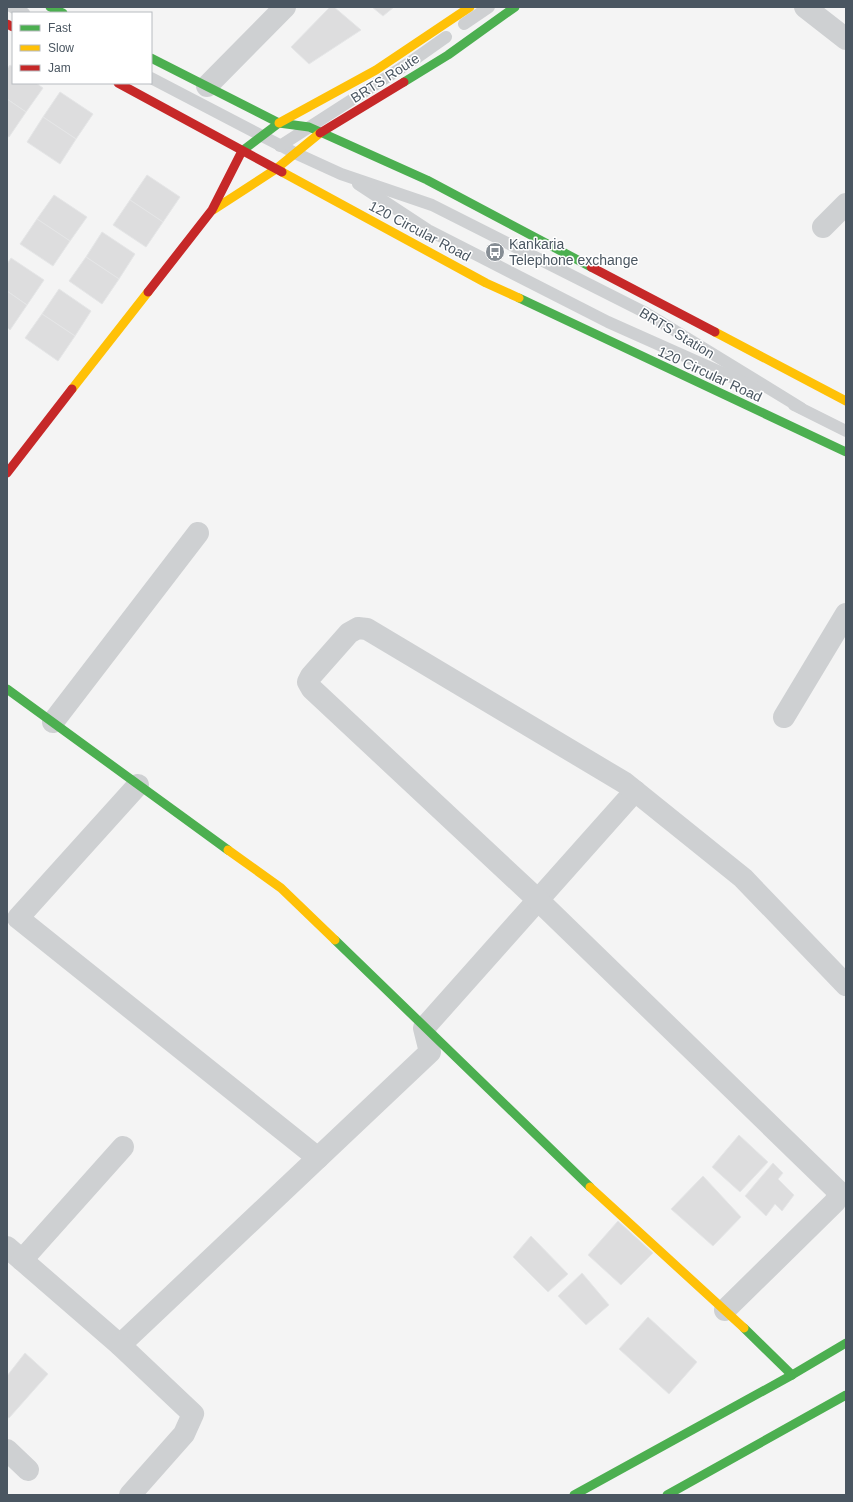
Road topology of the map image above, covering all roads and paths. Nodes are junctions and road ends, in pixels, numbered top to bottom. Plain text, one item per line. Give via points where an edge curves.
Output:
1 (12, 7) edge
2 (50, 7) edge
3 (285, 7) edge
4 (470, 7) edge
5 (489, 7) edge
6 (515, 7) edge
7 (805, 7) edge
8 (22, 12) edge
9 (62, 12) edge
10 (846, 39) edge
11 (152, 59) edge
12 (152, 79) edge
13 (120, 84) edge
14 (206, 86) junction
15 (279, 123) junction
16 (314, 130) junction
17 (261, 136) junction
18 (280, 146) junction
19 (242, 151) junction
20 (295, 153) junction
21 (276, 169) junction
22 (341, 174) junction
23 (846, 204) edge
24 (212, 210) junction
25 (823, 227) dead end
26 (846, 401) edge
27 (801, 408) junction
28 (846, 431) edge
29 (846, 452) edge
30 (7, 473) edge
31 (198, 533) dead end
32 (846, 614) edge
33 (7, 689) edge
34 (784, 717) dead end
35 (53, 722) junction
36 (138, 785) junction
37 (635, 791) junction
38 (538, 900) junction
39 (13, 925) edge
40 (846, 985) edge
41 (424, 1028) junction
42 (123, 1147) dead end
43 (318, 1158) junction
44 (15, 1254) edge
45 (724, 1310) junction
46 (846, 1343) edge
47 (120, 1345) junction
48 (792, 1375) junction
49 (846, 1395) edge
50 (7, 1450) edge
51 (28, 1470) dead end
52 (130, 1495) edge
53 (574, 1495) edge
54 (667, 1495) edge

1 - 8 lane
2 - 9 main road
3 - 14 street
4 - 15 main road via 376,70
5 - 16 lane, BRTS Route
6 - 16 main road via 448,55
7 - 10 street
11 - 14 main road
12 - 17 lane
13 - 19 main road, 120 Circular Road
14 - 15 main road
15 - 16 main road
15 - 17 main road
16 - 18 lane, BRTS Route
16 - 20 main road
16 - 26 main road via 427,180
17 - 18 lane
17 - 19 main road
18 - 20 lane
19 - 21 main road, 120 Circular Road
19 - 24 main road
20 - 21 main road
20 - 22 lane
21 - 24 main road
21 - 29 main road, 120 Circular Road via 486,283
22 - 27 lane, BRTS Station via 428,230 580,308
22 - 27 lane, BRTS Station via 432,205 646,313
23 - 25 street
24 - 30 main road
27 - 28 lane
31 - 35 street
32 - 34 street
33 - 35 main road
35 - 36 main road
36 - 39 street
36 - 41 main road via 281,888
37 - 38 street
37 - 38 street via 367,629 358,628 349,633 311,676 308,682 312,689
37 - 40 street via 743,878
38 - 41 street
38 - 45 street via 839,1192 835,1202
39 - 43 street
41 - 43 street via 430,1052
41 - 45 main road via 569,1168
42 - 44 street
43 - 47 street
44 - 47 street
45 - 48 main road
46 - 48 main road
47 - 52 street via 193,1414 184,1434
48 - 53 main road
49 - 54 main road
50 - 51 street

